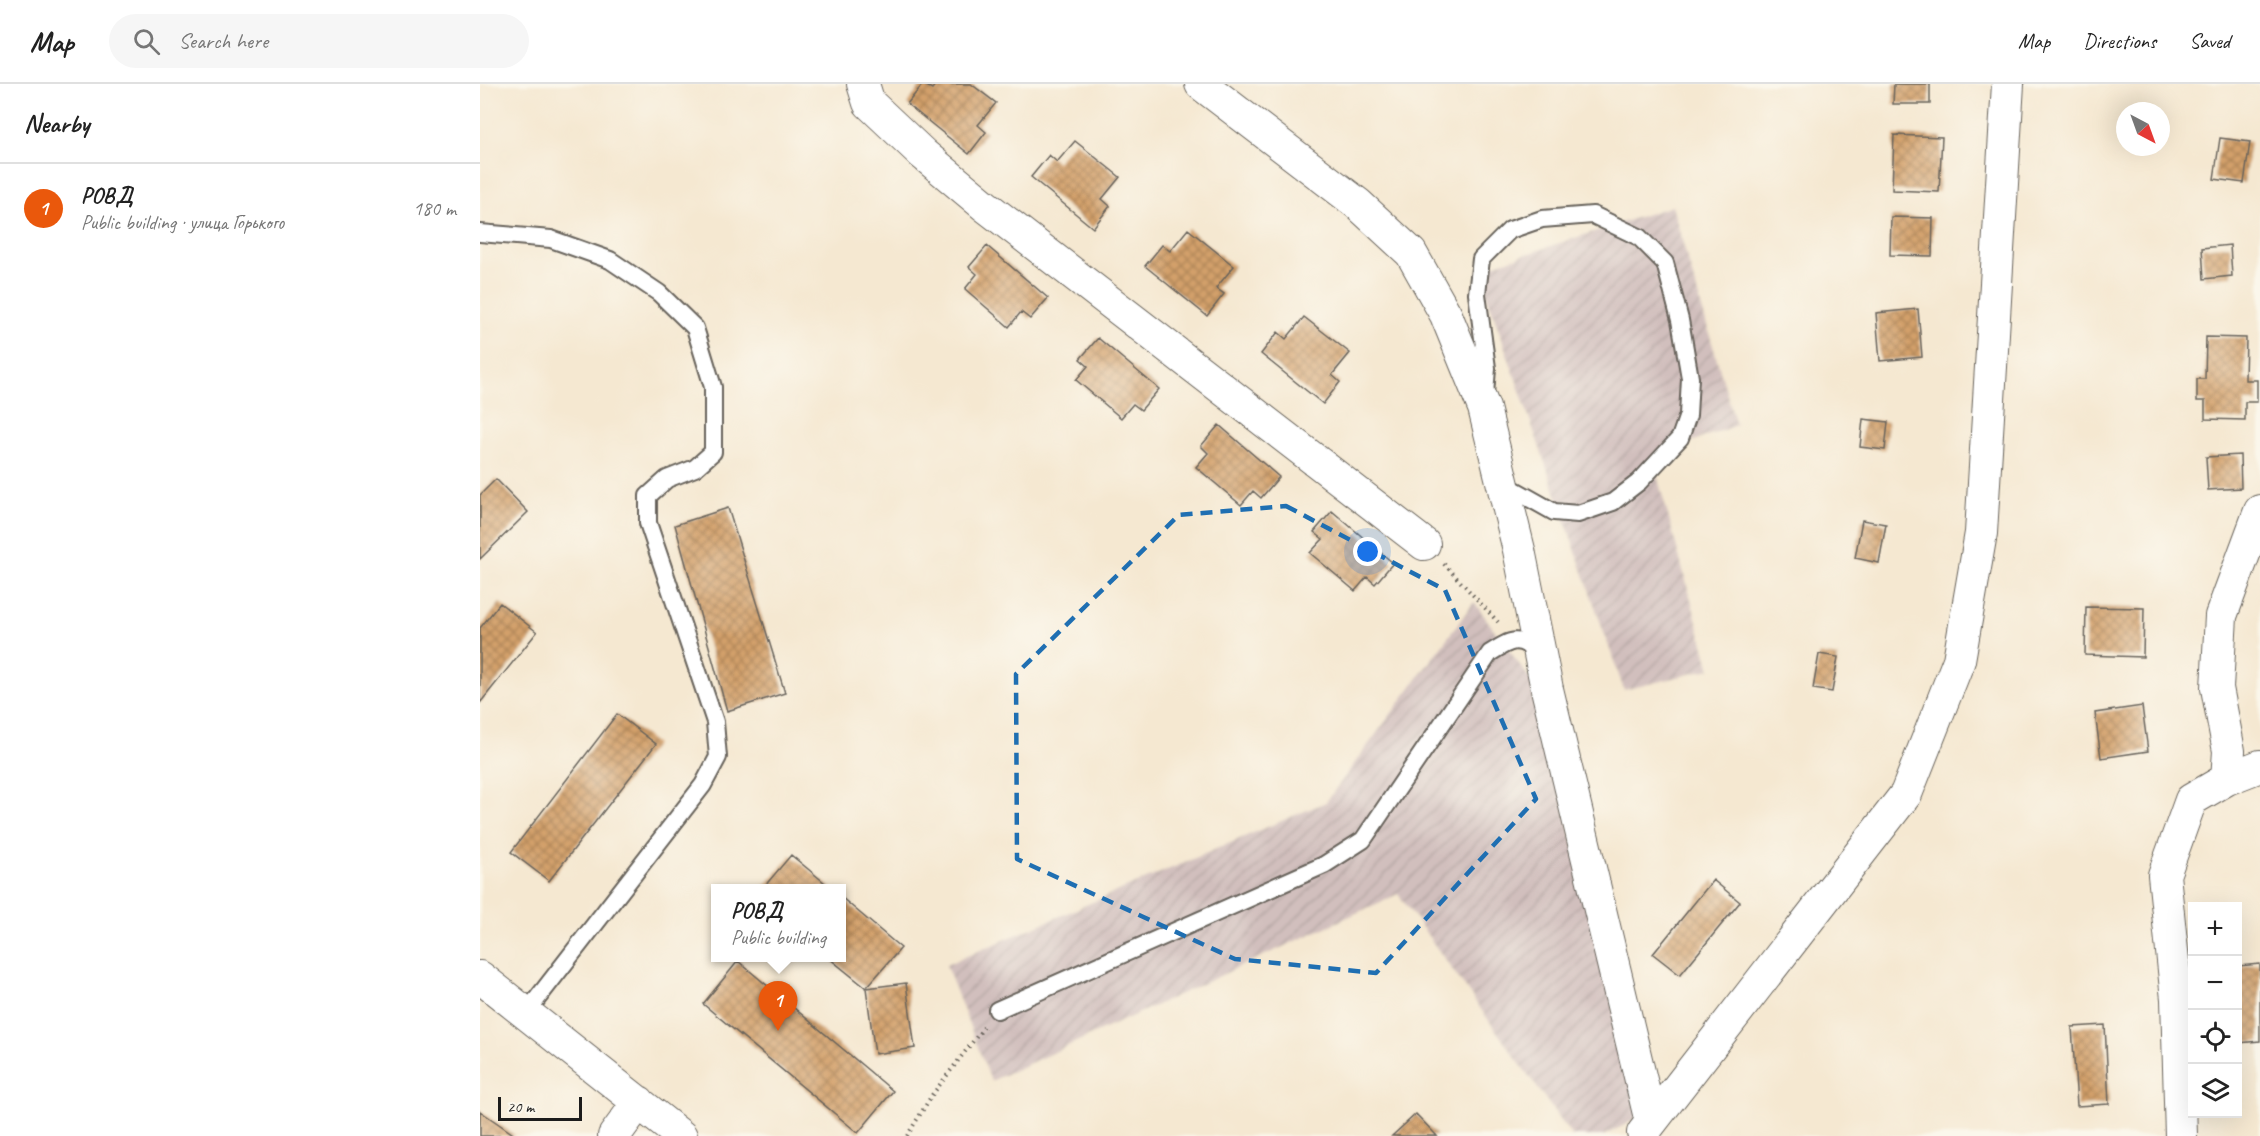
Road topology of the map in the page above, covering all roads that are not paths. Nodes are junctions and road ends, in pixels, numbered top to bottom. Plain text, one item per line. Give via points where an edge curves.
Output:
1 (863, 84) edge
2 (1201, 84) edge
3 (2008, 84) edge
4 (480, 233) edge
5 (1484, 408) junction
6 (1503, 483) junction
7 (2260, 511) edge
8 (1424, 544) road end
9 (1540, 654) junction
10 (2260, 766) edge
11 (2227, 779) junction
12 (480, 977) edge
13 (997, 1010) road end
14 (526, 1013) junction
15 (639, 1102) junction
16 (1646, 1129) edge
17 (614, 1136) edge
18 (681, 1136) edge
19 (2181, 1136) edge

1 - 8 street via 869,103 984,205
2 - 5 street via 1358,204 1411,254 1446,315
3 - 16 street via 1981,533 1959,660 1906,794
4 - 14 lane via 551,239 610,260 659,293 695,328 713,387 712,452 695,468 667,479 648,496 648,523 715,722 717,757 703,784
5 - 6 street
5 - 6 lane via 1487,368 1477,294 1481,259 1510,230 1542,219 1593,215 1639,237 1665,262 1690,378 1688,415 1680,438 1639,482 1613,502 1578,514 1554,512
6 - 9 street
7 - 11 street via 2221,616 2217,688 2229,751
9 - 13 lane via 1526,642 1509,641 1490,653 1363,840 1324,865
9 - 16 street
10 - 11 street
11 - 19 street via 2191,800 2164,874 2178,999
12 - 14 street
14 - 15 street
15 - 17 street
15 - 18 street

